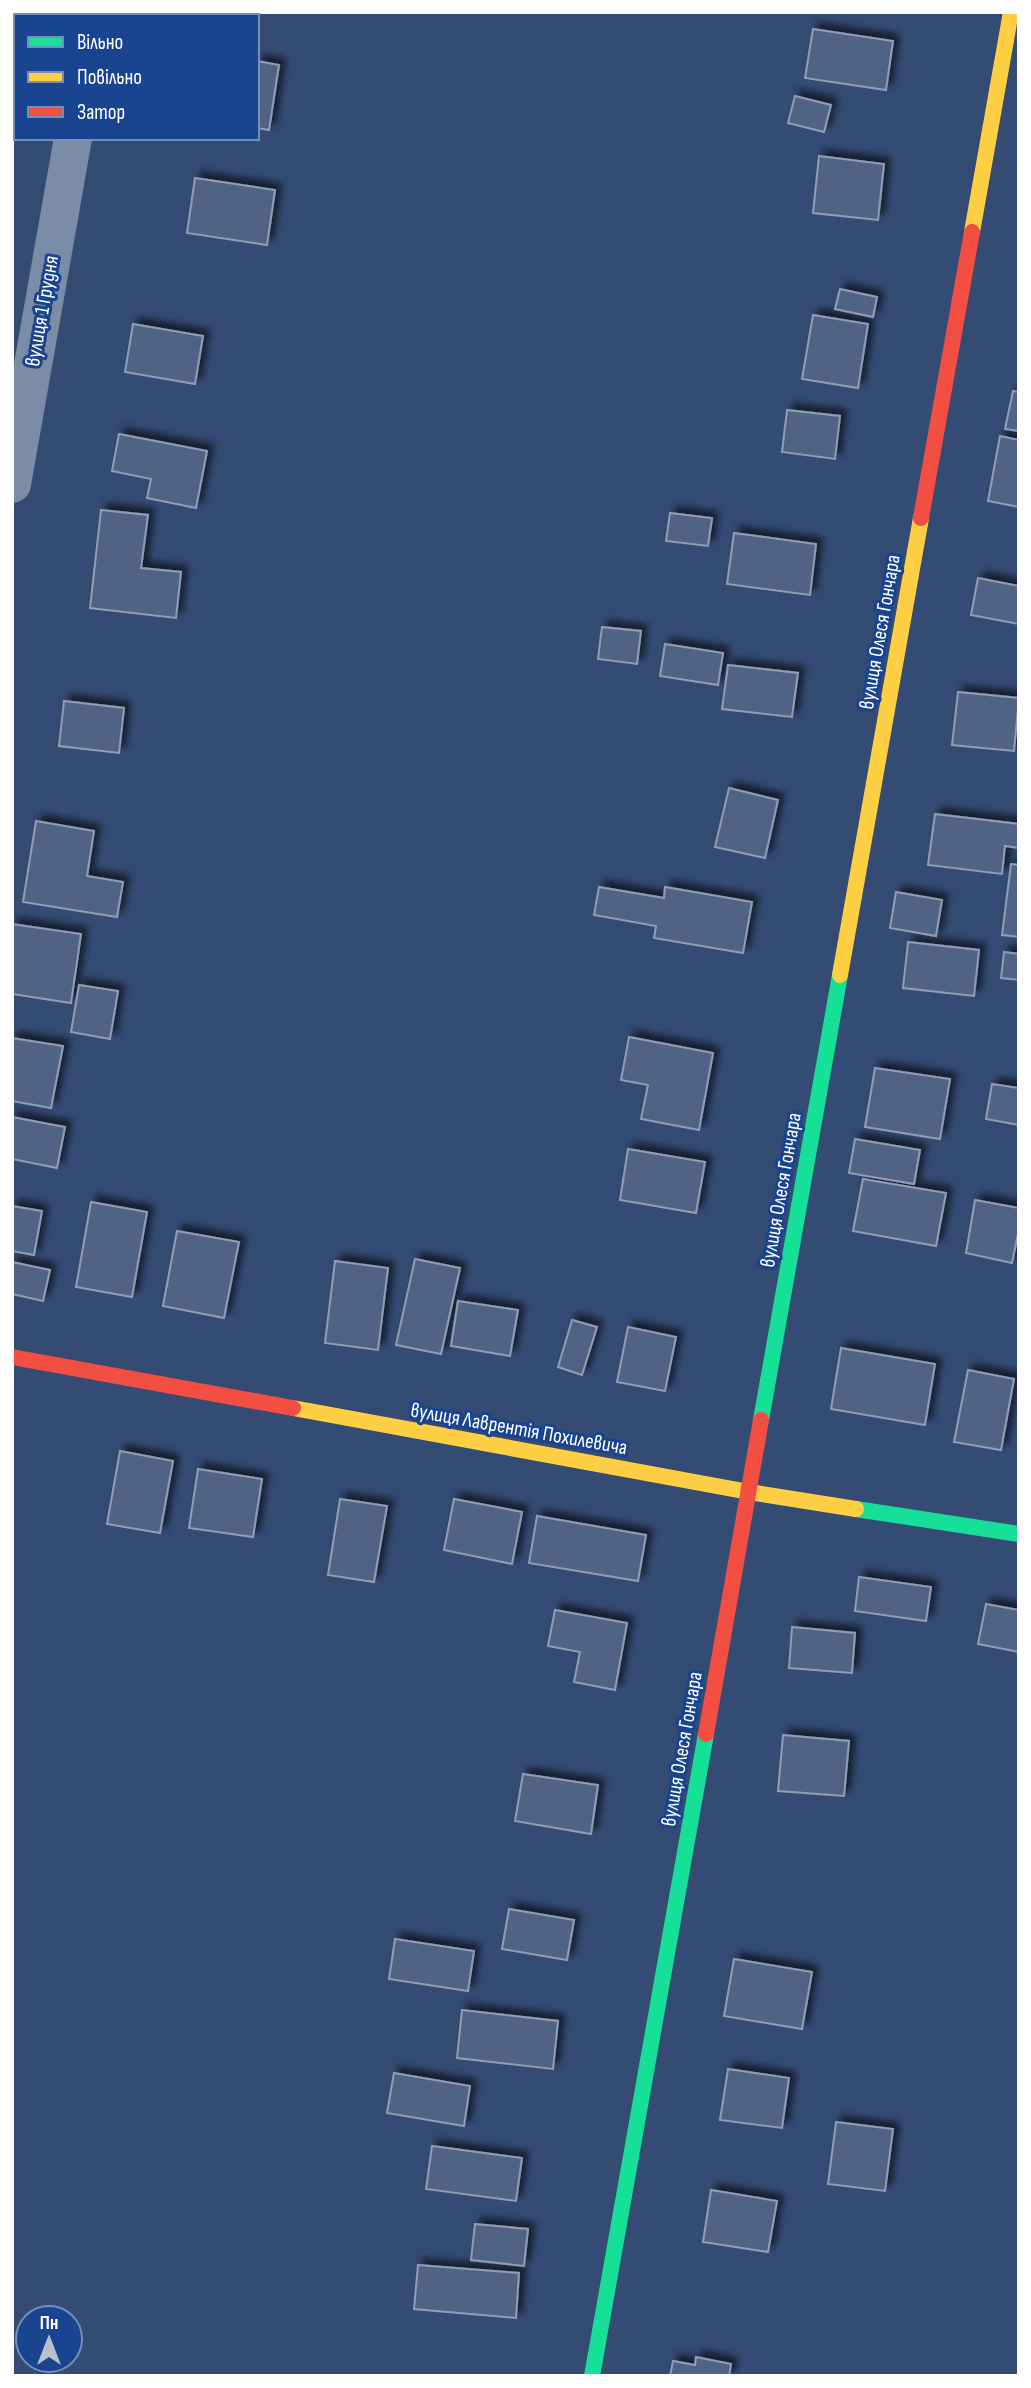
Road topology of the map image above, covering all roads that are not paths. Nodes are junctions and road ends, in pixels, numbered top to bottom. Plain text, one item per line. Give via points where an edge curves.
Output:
1 (1011, 12) edge
2 (73, 140) edge
3 (12, 484) edge
4 (12, 1357) edge
5 (750, 1492) junction
6 (1019, 1534) edge
7 (592, 2376) edge

1 - 5 street, вулиця Олеся Гончара
2 - 3 street, вулиця 1 Грудня
4 - 5 street, вулиця Лаврентія Похилевича
5 - 6 street, вулиця Лаврентія Похилевича
5 - 7 street, вулиця Олеся Гончара

